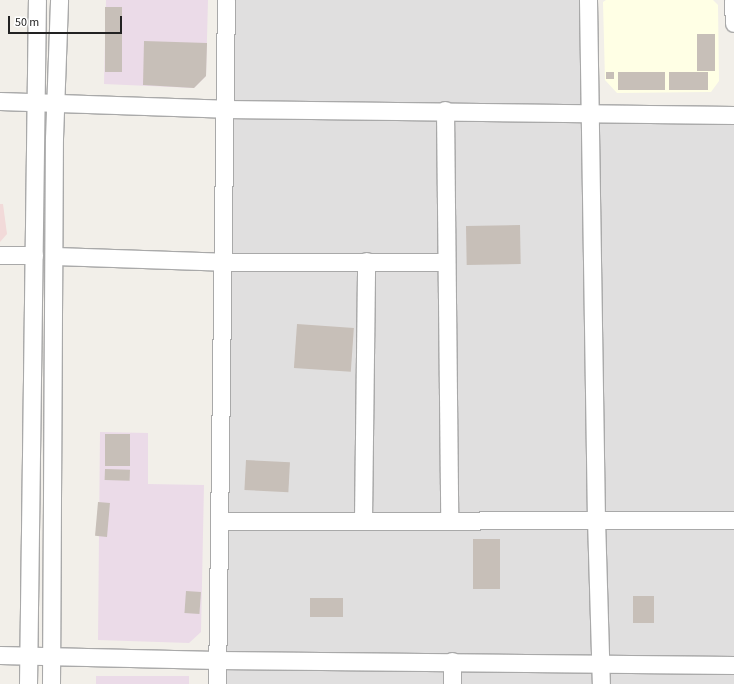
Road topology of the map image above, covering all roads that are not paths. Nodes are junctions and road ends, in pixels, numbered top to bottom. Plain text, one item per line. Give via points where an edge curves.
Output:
1 (37, 0) edge
2 (59, 0) edge
3 (226, 0) edge
4 (588, 0) edge
5 (734, 0) edge
6 (734, 23) edge
7 (0, 101) edge
8 (35, 101) junction
9 (55, 102) junction
10 (225, 109) junction
11 (445, 110) junction
12 (590, 113) junction
13 (734, 115) edge
14 (34, 255) junction
15 (0, 256) edge
16 (55, 256) junction
17 (366, 261) junction
18 (223, 262) junction
19 (446, 262) junction
20 (363, 519) junction
21 (449, 519) junction
22 (596, 519) junction
23 (734, 520) edge
24 (220, 521) junction
25 (0, 655) edge
26 (50, 655) junction
27 (29, 656) junction
28 (218, 660) junction
29 (452, 661) junction
30 (600, 663) junction
31 (734, 664) edge
32 (28, 684) edge
33 (51, 684) edge
34 (217, 684) edge
35 (452, 684) edge
36 (601, 684) edge

1 - 8 street
2 - 9 street
3 - 10 street
4 - 12 street
5 - 6 street
7 - 8 street
8 - 9 street
8 - 14 street
9 - 10 street
9 - 16 street
10 - 11 street
10 - 18 street
11 - 12 street
11 - 19 street
12 - 13 street
12 - 22 street
14 - 15 street
14 - 27 street
16 - 18 street
16 - 26 street
17 - 18 street
17 - 19 street
17 - 20 street
18 - 24 street
19 - 21 street
20 - 21 street
20 - 24 street
21 - 22 street
22 - 23 street
22 - 30 street
24 - 28 street
25 - 27 street
26 - 27 street
26 - 28 street
26 - 33 street
27 - 32 street
28 - 29 street
28 - 34 street
29 - 30 street
29 - 35 street
30 - 31 street
30 - 36 street

